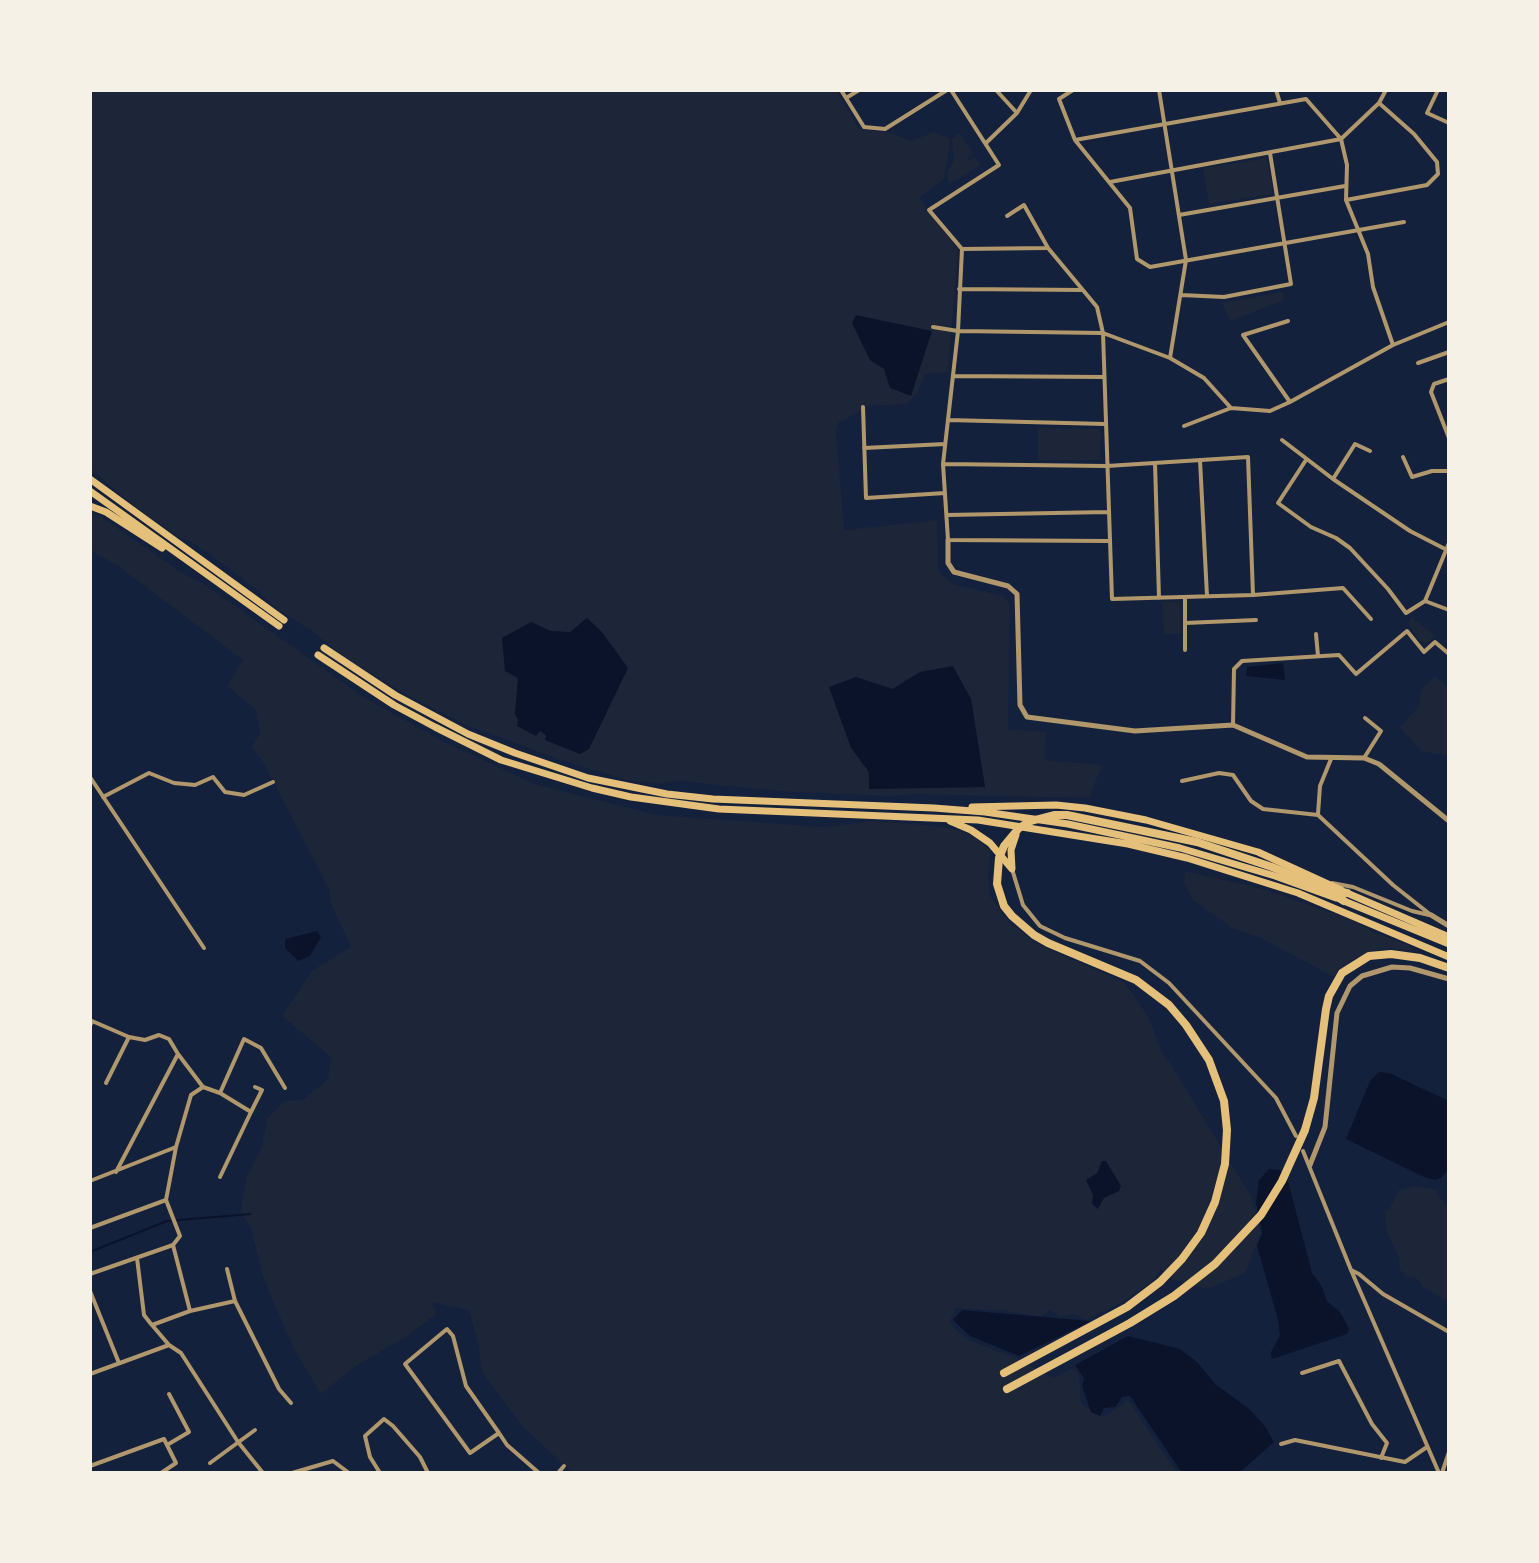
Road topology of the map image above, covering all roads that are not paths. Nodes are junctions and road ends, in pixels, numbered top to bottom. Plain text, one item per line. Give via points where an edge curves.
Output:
1 (841, 90) edge
2 (859, 90) edge
3 (949, 90) edge
4 (996, 90) edge
5 (1031, 90) edge
6 (1073, 90) edge
7 (1159, 90) edge
8 (1276, 90) edge
9 (1386, 90) edge
10 (1438, 90) edge
11 (846, 98) junction
12 (1280, 103) junction
13 (1379, 103) junction
14 (1017, 113) junction
15 (1164, 122) junction
16 (1449, 123) edge
17 (1341, 139) junction
18 (1075, 140) junction
19 (986, 143) junction
20 (1270, 153) junction
21 (1172, 170) junction
22 (1110, 182) junction
23 (1345, 186) junction
24 (1279, 198) junction
25 (1346, 200) junction
26 (1179, 215) junction
27 (1007, 216) dead end
28 (1404, 222) dead end
29 (1357, 230) junction
30 (1284, 243) junction
31 (1048, 248) junction
32 (962, 249) junction
33 (1186, 260) junction
34 (959, 289) junction
35 (1082, 290) junction
36 (1181, 295) junction
37 (1288, 321) dead end
38 (1449, 322) edge
39 (933, 327) dead end
40 (958, 331) junction
41 (1103, 333) junction
42 (1393, 345) junction
43 (1449, 352) edge
44 (1170, 358) junction
45 (1418, 363) dead end
46 (954, 376) junction
47 (1103, 377) junction
48 (1449, 379) edge
49 (1290, 402) junction
50 (863, 407) dead end
51 (1231, 408) junction
52 (948, 420) junction
53 (1105, 424) junction
54 (1184, 426) dead end
55 (1449, 438) edge
56 (1282, 440) dead end
57 (945, 444) junction
58 (864, 448) junction
59 (1370, 451) dead end
60 (1403, 457) dead end
61 (1200, 460) junction
62 (1306, 460) junction
63 (1155, 463) junction
64 (943, 464) junction
65 (1107, 466) junction
66 (1449, 471) edge
67 (90, 478) edge
68 (1333, 479) junction
69 (90, 491) edge
70 (945, 493) junction
71 (90, 506) edge
72 (1108, 512) junction
73 (946, 515) junction
74 (948, 540) junction
75 (1109, 541) junction
76 (1449, 543) edge
77 (1448, 551) edge
78 (198, 569) junction
79 (1253, 595) junction
80 (1207, 596) junction
81 (1185, 597) junction
82 (1159, 598) junction
83 (1425, 601) junction
84 (1449, 610) edge
85 (1371, 619) dead end
86 (1256, 620) dead end
87 (1185, 623) junction
88 (1316, 634) dead end
89 (1185, 650) dead end
90 (1449, 654) edge
91 (1318, 656) junction
92 (1365, 718) dead end
93 (1233, 725) junction
94 (1364, 758) junction
95 (1331, 759) junction
96 (90, 777) edge
97 (1182, 781) dead end
98 (273, 782) dead end
99 (103, 797) junction
100 (934, 808) junction
101 (1318, 815) junction
102 (943, 818) junction
103 (1449, 821) edge
104 (1041, 829) junction
105 (1012, 869) junction
106 (1324, 885) junction
107 (1345, 897) junction
108 (1431, 915) junction
109 (1449, 926) edge
110 (1449, 937) edge
111 (1449, 944) edge
112 (204, 948) dead end
113 (1449, 957) edge
114 (1449, 968) edge
115 (1449, 979) edge
116 (91, 1022) edge
117 (129, 1037) junction
118 (178, 1054) junction
119 (106, 1083) dead end
120 (203, 1087) junction
121 (255, 1087) dead end
122 (285, 1088) dead end
123 (220, 1093) junction
124 (251, 1112) junction
125 (1296, 1136) dead end
126 (176, 1147) junction
127 (1303, 1151) dead end
128 (1310, 1165) junction
129 (116, 1172) junction
130 (220, 1177) dead end
131 (90, 1181) edge
132 (166, 1200) junction
133 (90, 1228) edge
134 (173, 1245) junction
135 (137, 1258) junction
136 (227, 1269) dead end
137 (1351, 1270) junction
138 (90, 1274) edge
139 (90, 1291) edge
140 (235, 1301) junction
141 (190, 1311) junction
142 (152, 1325) junction
143 (1449, 1332) edge
144 (169, 1345) junction
145 (119, 1364) junction
146 (1004, 1373) dead end
147 (1302, 1373) dead end
148 (90, 1374) edge
149 (1007, 1389) dead end
150 (169, 1394) dead end
151 (291, 1403) dead end
152 (255, 1430) dead end
153 (499, 1433) junction
154 (238, 1442) junction
155 (1281, 1444) dead end
156 (167, 1445) junction
157 (1427, 1447) junction
158 (1449, 1452) edge
159 (1381, 1458) junction
160 (210, 1463) dead end
161 (90, 1466) edge
162 (564, 1466) dead end
163 (161, 1473) edge
164 (263, 1473) edge
165 (292, 1473) edge
166 (349, 1473) edge
167 (380, 1473) edge
168 (428, 1473) edge
169 (539, 1473) edge
170 (558, 1473) edge
171 (1441, 1473) edge

1 - 11 street
2 - 11 street
3 - 11 street via 885,129 864,127
3 - 19 street
4 - 14 street
5 - 14 street
6 - 18 street via 1059,99
7 - 15 street
8 - 12 street
9 - 13 street
10 - 16 street via 1427,113
12 - 15 street
12 - 17 street via 1306,99
13 - 17 street
13 - 25 street via 1414,134 1437,162 1438,174 1427,185
14 - 19 street
15 - 18 street
15 - 21 street
17 - 20 street
17 - 23 street
18 - 22 street
19 - 32 street via 999,165 929,210
20 - 21 street
20 - 24 street
21 - 22 street
21 - 26 street
22 - 33 street via 1130,208 1137,259 1150,267
23 - 24 street
23 - 25 street
24 - 26 street
24 - 30 street
25 - 29 street
26 - 33 street
27 - 31 street via 1024,205
28 - 29 street
29 - 30 street
29 - 42 street
30 - 33 street
30 - 36 street via 1291,284 1224,297
31 - 32 street
31 - 35 street
32 - 34 street
33 - 36 street
34 - 35 street
34 - 40 street
35 - 41 street via 1097,307
36 - 44 street
37 - 49 street via 1243,335
38 - 42 street
39 - 40 street
40 - 41 street
40 - 46 street
41 - 44 street
41 - 47 street
42 - 49 street
43 - 45 street
44 - 51 street via 1204,378
46 - 47 street
46 - 52 street
47 - 53 street
48 - 55 street via 1434,384 1431,392
49 - 51 street via 1270,411
50 - 58 street
51 - 54 street
52 - 53 street
52 - 57 street
53 - 65 street
56 - 62 street
57 - 58 street
57 - 64 street
58 - 70 street via 866,498
59 - 68 street via 1355,444
60 - 66 street via 1412,477
61 - 63 street
61 - 79 street via 1248,457
61 - 80 street
62 - 68 street
62 - 83 street via 1278,503 1350,548 1406,613
63 - 65 street
63 - 82 street
64 - 65 street
64 - 70 street
65 - 72 street
67 - 78 main road via 282,623
68 - 77 street
69 - 78 main road
70 - 73 street
71 - 78 main road
72 - 73 street
72 - 75 street
73 - 74 street
74 - 75 street
74 - 93 street via 948,563 954,572 1008,586 1017,594 1020,705 1027,717 1135,731
75 - 82 street via 1112,599
76 - 77 street
77 - 83 street
79 - 80 street
79 - 85 street via 1343,588
80 - 81 street
81 - 82 street
81 - 87 street
83 - 84 street
86 - 87 street
87 - 89 street
88 - 91 street
90 - 91 street via 1435,642 1424,652 1407,631 1356,674 1339,655
91 - 93 street via 1242,661 1234,669
92 - 94 street via 1381,731
93 - 95 street via 1307,757
94 - 95 street
94 - 103 street via 1391,771
95 - 101 street via 1320,786
96 - 99 street
97 - 101 street via 1233,775 1263,809
98 - 99 street via 244,795 225,792 213,777 195,785 149,773
99 - 112 street
100 - 102 main road via 727,800 588,778 468,734 321,651 394,705 435,727 501,760 579,785 719,809
100 - 106 main road via 1056,805 1115,813 1233,843
100 - 107 main road via 1068,824 1152,841
101 - 108 street
102 - 104 main road
102 - 105 main road via 981,836
104 - 105 main road via 1016,836
104 - 113 main road via 1128,844 1244,875
105 - 125 street via 1023,905 1040,926 1140,961 1169,983 1276,1098
106 - 107 highway
106 - 108 street via 1353,887
106 - 146 highway via 1239,855 1123,825 1054,815 1031,821 1011,836 999,858 997,884 1004,906 1021,926 1048,943 1136,980 1178,1015 1215,1073 1224,1101 1227,1145 1209,1217 1172,1270 1127,1307
107 - 110 main road
107 - 111 main road
108 - 109 street
114 - 149 highway via 1391,954 1369,956 1342,973 1329,996 1314,1098 1294,1158 1273,1198 1243,1237 1174,1296
115 - 128 street via 1392,967 1376,969 1350,986 1337,1013 1325,1127
116 - 117 street
117 - 118 street via 145,1040 159,1035 169,1039
117 - 119 street
118 - 120 street
118 - 129 street
120 - 123 street
120 - 126 street via 191,1095
121 - 124 street via 262,1090
122 - 123 street via 261,1048 244,1039
123 - 124 street
124 - 130 street
126 - 129 street
126 - 132 street
127 - 128 street
128 - 137 street
129 - 131 street
132 - 133 street
132 - 134 street via 180,1236
134 - 135 street
134 - 141 street
135 - 138 street
135 - 142 street via 144,1315
136 - 140 street
137 - 143 street
137 - 157 street
139 - 145 street
140 - 141 street
140 - 151 street
141 - 142 street
142 - 144 street
144 - 145 street
144 - 154 street via 181,1353
145 - 148 street
147 - 159 street via 1339,1361 1387,1443
150 - 156 street via 189,1432
152 - 154 street
153 - 153 street via 466,1386 447,1329 405,1364 470,1453
153 - 169 street
154 - 160 street
154 - 164 street
155 - 159 street via 1295,1440
156 - 161 street via 164,1439
156 - 163 street via 176,1463
157 - 159 street via 1405,1462
157 - 171 street
158 - 171 street
162 - 170 street
165 - 166 street via 333,1461
167 - 168 street via 365,1436 384,1419

